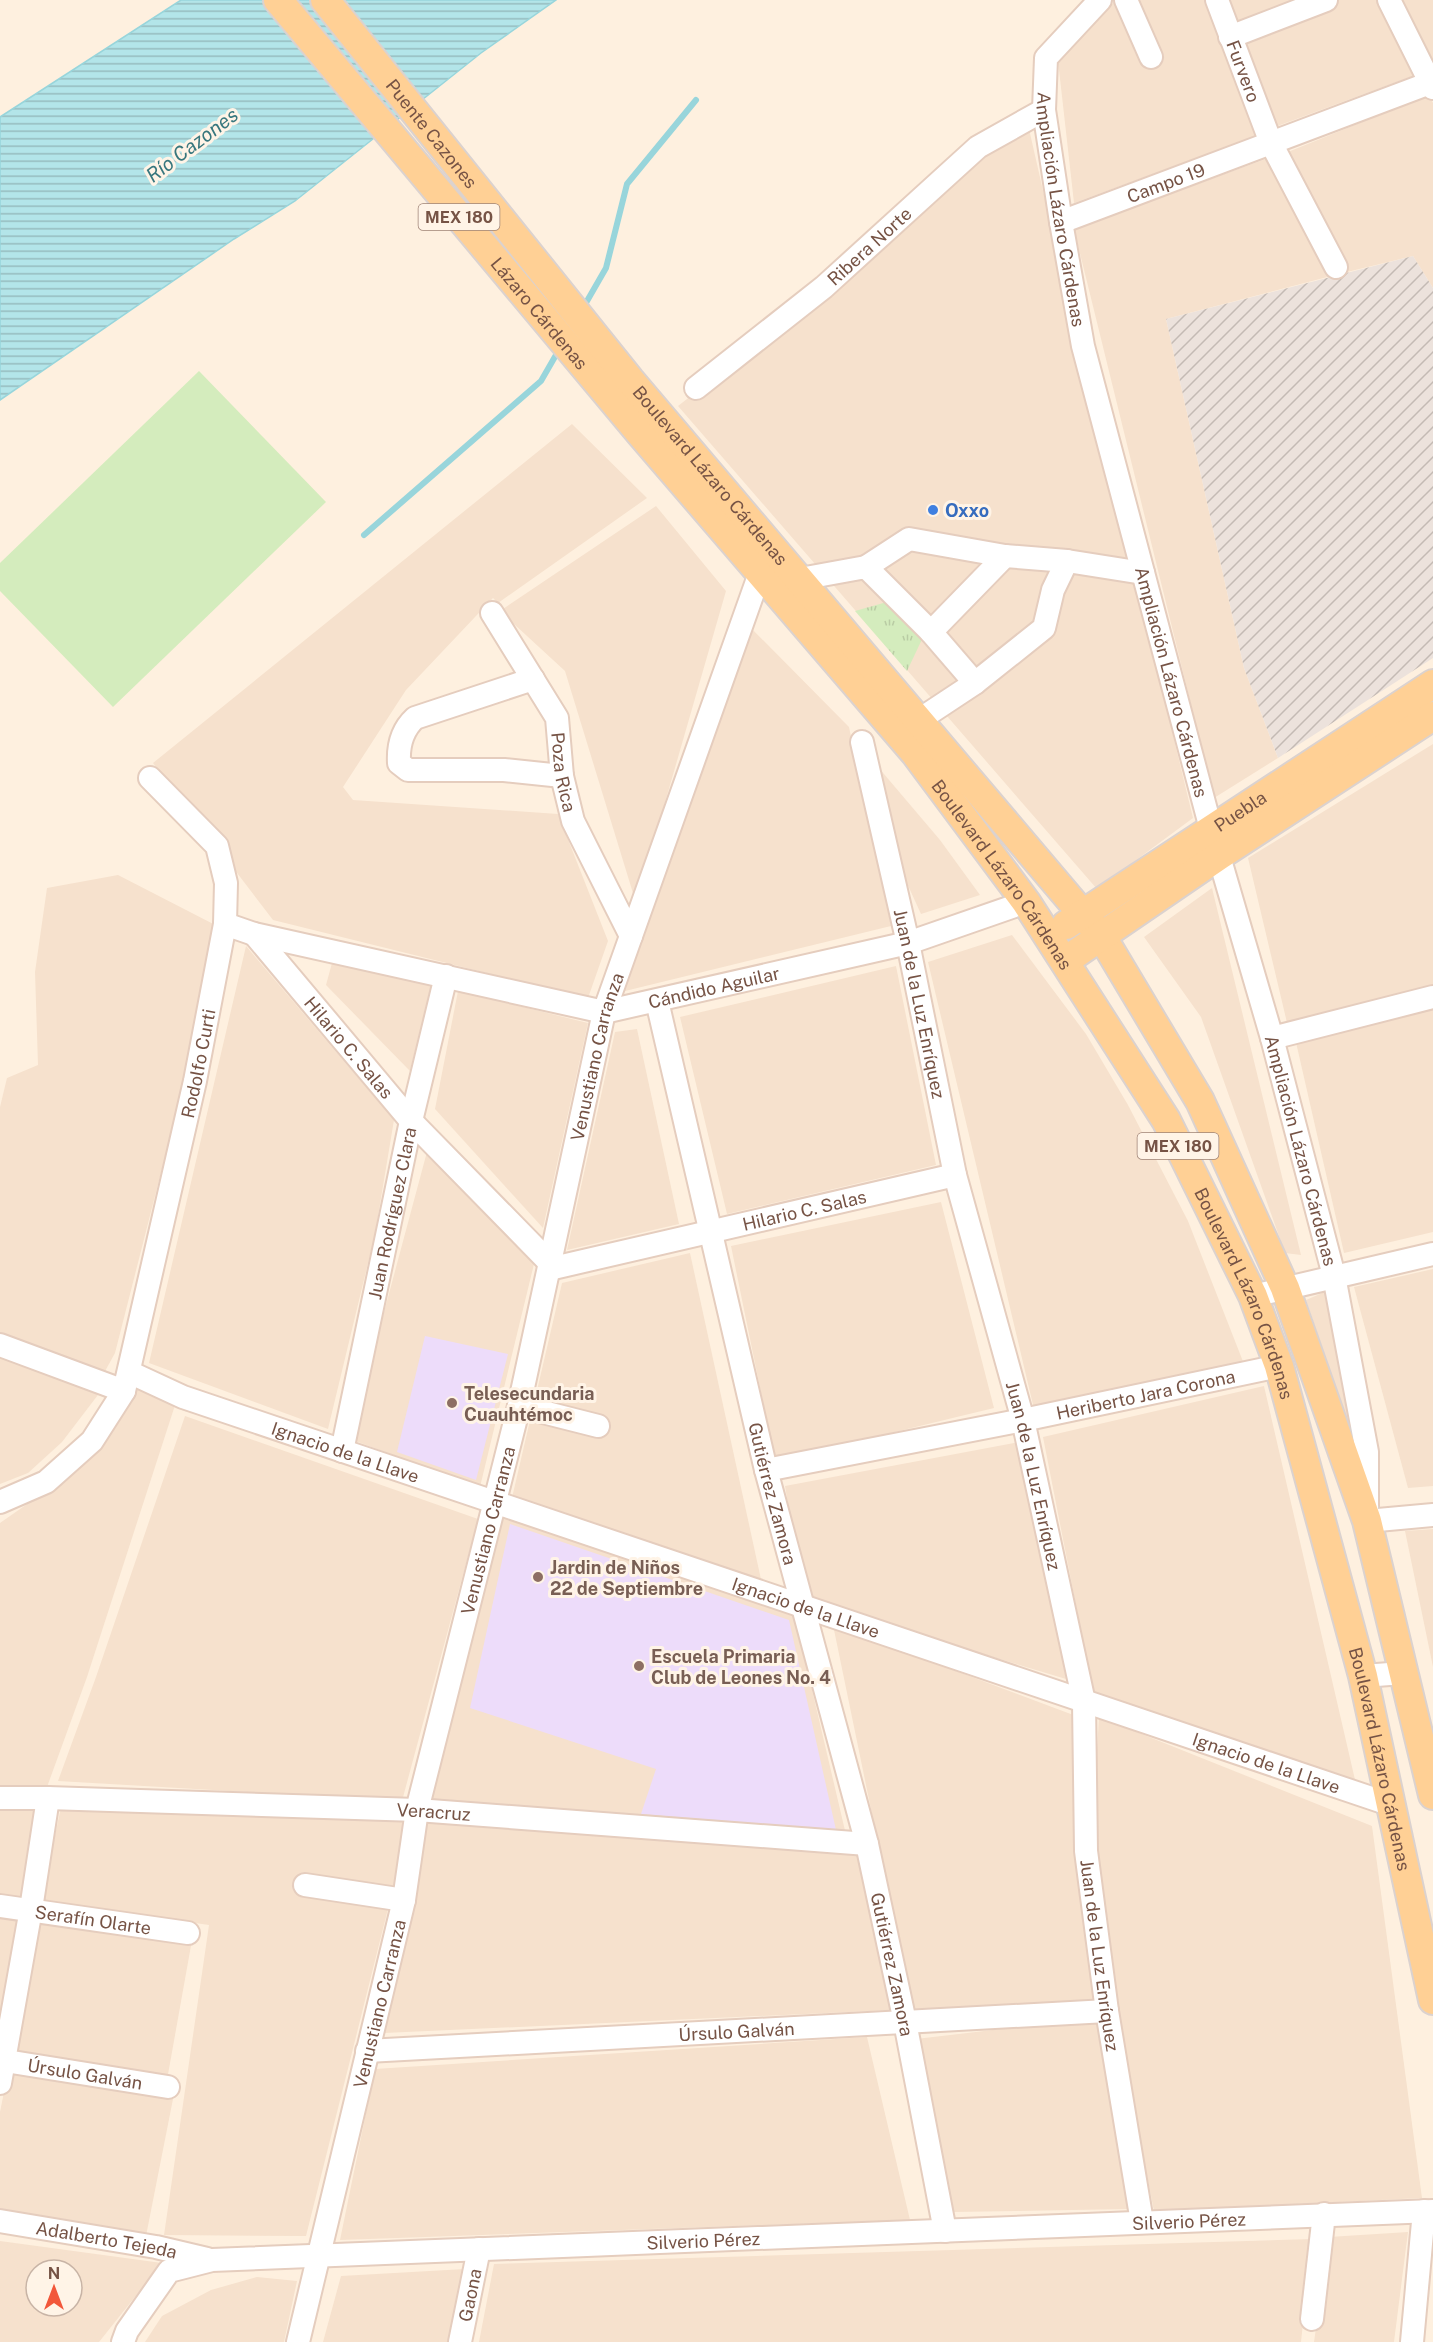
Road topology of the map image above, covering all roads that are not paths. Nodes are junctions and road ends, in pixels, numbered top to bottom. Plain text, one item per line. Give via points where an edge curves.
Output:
1 (278, 0) edge
2 (325, 0) edge
3 (1100, 0) edge
4 (1126, 0) edge
5 (1217, 0) edge
6 (1326, 0) edge
7 (1389, 0) edge
8 (1230, 37) junction
9 (1151, 57) dead end
10 (1432, 86) edge
11 (1044, 110) junction
12 (1271, 143) junction
13 (1061, 222) junction
14 (1336, 267) dead end
15 (630, 380) joint
16 (696, 388) dead end
17 (640, 433) joint
18 (1005, 556) junction
19 (1067, 561) junction
20 (866, 567) junction
21 (760, 573) junction
22 (1143, 573) junction
23 (789, 586) junction
24 (492, 613) dead end
25 (931, 632) junction
26 (533, 679) junction
27 (975, 683) junction
28 (1433, 684) edge
29 (1421, 713) edge
30 (910, 728) junction
31 (862, 742) dead end
32 (562, 776) junction
33 (150, 778) dead end
34 (1215, 842) junction
35 (1026, 902) junction
36 (1083, 914) junction
37 (225, 924) junction
38 (254, 934) junction
39 (631, 936) junction
40 (1048, 936) junction
41 (1102, 937) junction
42 (908, 943) junction
43 (1065, 961) junction
44 (446, 976) junction
45 (1433, 997) edge
46 (657, 1001) junction
47 (604, 1012) junction
48 (1272, 1038) junction
49 (411, 1121) junction
50 (955, 1175) junction
51 (711, 1232) junction
52 (1433, 1254) edge
53 (550, 1266) junction
54 (1334, 1276) junction
55 (1285, 1288) junction
56 (1253, 1296) junction
57 (0, 1345) edge
58 (1279, 1366) junction
59 (127, 1382) junction
60 (519, 1406) junction
61 (1023, 1420) junction
62 (598, 1426) dead end
63 (342, 1451) junction
64 (766, 1470) junction
65 (0, 1502) edge
66 (495, 1503) junction
67 (1433, 1515) edge
68 (1367, 1521) junction
69 (803, 1605) junction
70 (1403, 1673) junction
71 (1363, 1676) junction
72 (1084, 1702) junction
73 (1433, 1795) edge
74 (0, 1798) edge
75 (48, 1798) junction
76 (1392, 1805) junction
77 (417, 1810) junction
78 (867, 1844) junction
79 (305, 1885) dead end
80 (404, 1900) junction
81 (0, 1906) edge
82 (32, 1909) junction
83 (188, 1933) dead end
84 (1433, 2000) edge
85 (1107, 2011) junction
86 (905, 2022) junction
87 (367, 2051) junction
88 (2, 2060) edge
89 (0, 2083) edge
90 (168, 2087) dead end
91 (1428, 2211) edge
92 (1324, 2214) junction
93 (0, 2221) edge
94 (1142, 2222) junction
95 (945, 2230) junction
96 (479, 2249) junction
97 (317, 2256) junction
98 (212, 2260) junction
99 (1312, 2319) dead end
100 (123, 2342) edge
101 (298, 2342) edge
102 (460, 2342) edge
103 (1412, 2342) edge

1 - 17 main road, Lázaro Cárdenas / MEX 180
2 - 15 main road, Puente Cazones / MEX 180
3 - 11 street, Ampliación Lázaro Cárdenas via 1046,58
4 - 9 street
5 - 8 street, Furvero
6 - 8 street
7 - 10 street
8 - 12 street, Furvero
10 - 12 street, Campo 19
11 - 13 street, Ampliación Lázaro Cárdenas
11 - 16 street, Ribera Norte via 978,147 824,287
12 - 13 street, Campo 19
12 - 14 street
13 - 22 street, Ampliación Lázaro Cárdenas via 1083,346
15 - 23 main road, Boulevard Lázaro Cárdenas / MEX 180
17 - 21 main road, Boulevard Lázaro Cárdenas / MEX 180
18 - 19 street
18 - 20 street via 909,539
18 - 25 street
19 - 22 street
19 - 27 street via 1053,590 1044,628
20 - 23 street
20 - 25 street
21 - 23 main road, Boulevard Lázaro Cárdenas / MEX 180
21 - 39 street, Venustiano Carranza
22 - 34 street, Ampliación Lázaro Cárdenas
23 - 30 main road, Boulevard Lázaro Cárdenas / MEX 180
24 - 26 street, Poza Rica
25 - 27 street
26 - 32 street, Poza Rica via 557,718
26 - 32 street via 415,718 405,727 399,763 408,770 504,770
27 - 30 street
28 - 29 main road, Puebla
29 - 34 main road, Puebla
30 - 35 main road, Boulevard Lázaro Cárdenas / MEX 180
30 - 36 main road, Boulevard Lázaro Cárdenas / MEX 180
31 - 42 street, Juan de la Luz Enríquez
32 - 39 street, Poza Rica via 573,821
33 - 37 street, Rodolfo Curti via 217,846 226,884
34 - 36 main road, Puebla
34 - 41 main road, Puebla
34 - 48 street, Ampliación Lázaro Cárdenas
35 - 40 main road, Boulevard Lázaro Cárdenas / MEX 180
35 - 42 street, Cándido Aguilar
36 - 40 main road, Puebla
36 - 41 main road, Boulevard Lázaro Cárdenas / MEX 180
37 - 38 street, Cándido Aguilar
37 - 59 street, Rodolfo Curti via 195,1081
38 - 44 street, Cándido Aguilar
38 - 49 street, Hilario C. Salas
39 - 47 street, Venustiano Carranza
40 - 43 main road, Boulevard Lázaro Cárdenas / MEX 180
41 - 43 main road, Puebla
41 - 55 main road, Boulevard Lázaro Cárdenas / MEX 180 via 1200,1101
42 - 46 street, Cándido Aguilar
42 - 50 street, Juan de la Luz Enríquez
43 - 56 main road, Boulevard Lázaro Cárdenas / MEX 180 via 1166,1120
44 - 47 street, Cándido Aguilar
44 - 49 street, Juan Rodríguez Clara
45 - 48 street
46 - 47 street, Cándido Aguilar
46 - 51 street, Gutiérrez Zamora
47 - 53 street, Venustiano Carranza
48 - 54 street, Ampliación Lázaro Cárdenas
49 - 53 street, Hilario C. Salas
49 - 63 street, Juan Rodríguez Clara
50 - 51 street, Hilario C. Salas
50 - 61 street, Juan de la Luz Enríquez
51 - 53 street, Hilario C. Salas
51 - 64 street, Gutiérrez Zamora
52 - 54 street
53 - 60 street, Venustiano Carranza
54 - 55 street
54 - 68 street, Ampliación Lázaro Cárdenas via 1367,1452
55 - 56 street
55 - 68 main road, Boulevard Lázaro Cárdenas / MEX 180
56 - 58 main road, Boulevard Lázaro Cárdenas / MEX 180
57 - 59 street, Ignacio de la Llave
58 - 61 street, Heriberto Jara Corona
58 - 71 main road, Boulevard Lázaro Cárdenas / MEX 180
59 - 63 street, Ignacio de la Llave
59 - 65 street via 85,1448 46,1482
60 - 62 street
60 - 66 street, Venustiano Carranza
61 - 64 street, Heriberto Jara Corona
61 - 72 street, Juan de la Luz Enríquez
63 - 66 street, Ignacio de la Llave
64 - 69 street, Gutiérrez Zamora
66 - 69 street, Ignacio de la Llave
66 - 77 street, Venustiano Carranza
67 - 68 street
68 - 70 main road, Boulevard Lázaro Cárdenas / MEX 180
69 - 72 street, Ignacio de la Llave
69 - 78 street, Gutiérrez Zamora
70 - 71 street
70 - 73 main road, Boulevard Lázaro Cárdenas / MEX 180
71 - 76 main road, Boulevard Lázaro Cárdenas / MEX 180
72 - 76 street, Ignacio de la Llave
72 - 85 street, Juan de la Luz Enríquez via 1086,1851
74 - 75 street, Veracruz
75 - 77 street, Veracruz
75 - 82 street
76 - 84 main road, Boulevard Lázaro Cárdenas / MEX 180
77 - 78 street, Veracruz
77 - 80 street, Venustiano Carranza
78 - 86 street, Gutiérrez Zamora
79 - 80 street
80 - 87 street, Venustiano Carranza
81 - 82 street, Serafín Olarte
82 - 83 street, Serafín Olarte
82 - 88 street
85 - 86 street, Úrsulo Galván
85 - 94 street, Juan de la Luz Enríquez
86 - 87 street, Úrsulo Galván
86 - 95 street, Gutiérrez Zamora
87 - 97 street, Venustiano Carranza
88 - 89 street
88 - 90 street, Úrsulo Galván
91 - 92 street, Silverio Pérez
91 - 103 street, Silverio Pérez
92 - 94 street, Silverio Pérez
92 - 99 street
93 - 98 street, Adalberto Tejeda
94 - 95 street, Silverio Pérez
95 - 96 street, Silverio Pérez
96 - 97 street, Silverio Pérez
96 - 102 street, Gaona
97 - 98 street, Silverio Pérez
97 - 101 street, Venustiano Carranza
98 - 100 street, Silverio Pérez via 169,2271

